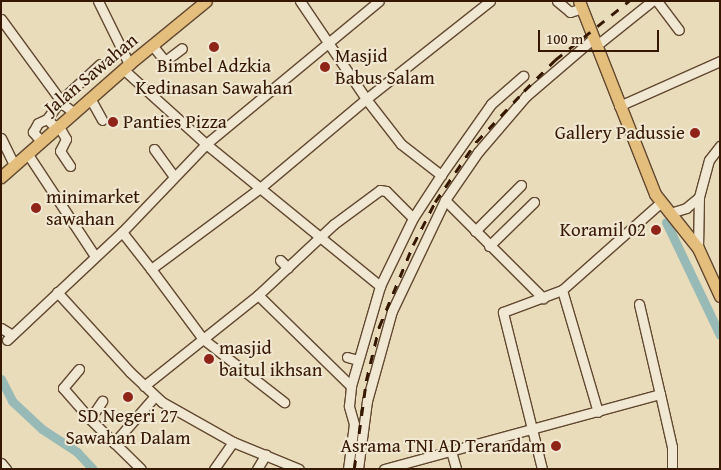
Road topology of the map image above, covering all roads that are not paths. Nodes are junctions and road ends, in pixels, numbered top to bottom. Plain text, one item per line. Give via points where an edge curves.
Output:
1 (98, 1) edge
2 (206, 1) edge
3 (300, 1) edge
4 (379, 1) edge
5 (490, 1) edge
6 (557, 1) edge
7 (652, 1) edge
8 (657, 1) edge
9 (581, 5) edge
10 (1, 19) edge
11 (679, 30) dead end
12 (595, 42) junction
13 (328, 43) junction
14 (152, 45) junction
15 (182, 48) dead end
16 (720, 61) edge
17 (100, 64) dead end
18 (126, 66) junction
19 (523, 76) dead end
20 (90, 98) junction
21 (366, 99) junction
22 (58, 104) junction
23 (619, 106) junction
24 (73, 112) junction
25 (102, 120) dead end
26 (53, 124) junction
27 (1, 138) edge
28 (206, 144) junction
29 (720, 146) edge
30 (154, 149) dead end
31 (27, 153) junction
32 (14, 165) junction
33 (70, 166) dead end
34 (441, 174) junction
35 (1, 177) edge
36 (174, 177) junction
37 (521, 185) dead end
38 (260, 188) junction
39 (699, 197) junction
40 (445, 200) junction
41 (534, 202) dead end
42 (660, 203) junction
43 (670, 213) junction
44 (413, 218) junction
45 (476, 231) junction
46 (122, 232) junction
47 (320, 236) junction
48 (490, 246) junction
49 (698, 248) junction
50 (95, 256) junction
51 (280, 260) dead end
52 (288, 268) junction
53 (151, 269) junction
54 (380, 286) junction
55 (562, 290) junction
56 (57, 292) junction
57 (258, 295) junction
58 (720, 296) edge
59 (543, 298) junction
60 (638, 304) dead end
61 (1, 328) edge
62 (203, 339) junction
63 (347, 357) dead end
64 (358, 360) junction
65 (79, 369) dead end
66 (144, 386) junction
67 (351, 386) junction
68 (660, 394) junction
69 (155, 396) junction
70 (102, 401) dead end
71 (284, 402) dead end
72 (598, 412) junction
73 (90, 419) junction
74 (531, 431) junction
75 (233, 442) junction
76 (114, 443) junction
77 (451, 451) junction
78 (266, 454) junction
79 (1, 463) edge
80 (396, 467) edge
81 (6, 469) edge
82 (141, 469) edge
83 (214, 469) edge
84 (257, 469) edge
85 (299, 469) edge
86 (348, 469) edge
87 (358, 469) edge
88 (384, 469) edge
89 (456, 469) edge
90 (542, 469) edge
91 (672, 469) edge

1 - 18 street
2 - 14 main road, Jalan Sawahan
3 - 13 street
4 - 13 street
5 - 21 street
6 - 9 street via 570,12
7 - 12 street
8 - 11 street
9 - 12 main road
10 - 22 street
12 - 23 main road
12 - 40 street via 526,96 478,152
13 - 21 street
13 - 28 street
14 - 15 street via 165,61
14 - 18 main road, Jalan Sawahan
16 - 23 street
17 - 22 street
18 - 20 main road, Jalan Sawahan
18 - 28 street
19 - 34 street via 491,104
20 - 24 main road, Jalan Sawahan
20 - 25 street
21 - 34 street via 401,144
21 - 38 street
22 - 24 street
22 - 26 street
23 - 42 main road
24 - 26 main road, Jalan Sawahan
26 - 31 main road, Jalan Sawahan
26 - 33 street via 66,139 60,151
27 - 32 street
28 - 36 street
28 - 38 street
29 - 39 street via 709,160
30 - 36 street
31 - 32 main road, Jalan Sawahan
31 - 50 street
32 - 35 main road, Jalan Sawahan
34 - 44 street
36 - 46 street
37 - 45 street
38 - 47 street
38 - 53 street
39 - 43 street via 686,208
39 - 49 street
40 - 45 street
40 - 87 street via 392,311 367,401
41 - 48 street
42 - 43 main road
42 - 55 street
43 - 49 main road
44 - 47 street via 386,190 380,190
44 - 54 street
45 - 48 street
46 - 50 street
46 - 53 street
47 - 52 street
47 - 54 street
48 - 59 street
49 - 58 main road
50 - 56 street
51 - 52 street
52 - 57 street
53 - 62 street
54 - 64 street
55 - 59 street
55 - 72 street
56 - 61 street via 10,338
56 - 66 street
57 - 62 street
57 - 67 street
59 - 74 street via 503,312
60 - 68 street
62 - 66 street
62 - 71 street
63 - 64 street
64 - 67 street
65 - 73 street via 63,388
66 - 69 street
67 - 86 street via 349,406 354,424
68 - 72 street
68 - 91 street via 672,447
69 - 75 street
69 - 76 street
70 - 73 street
72 - 74 street
73 - 76 street
74 - 77 street
74 - 90 street
75 - 78 street
75 - 83 street
76 - 82 street
77 - 80 street
77 - 89 street
78 - 84 street
78 - 85 street
79 - 81 street
80 - 88 street

